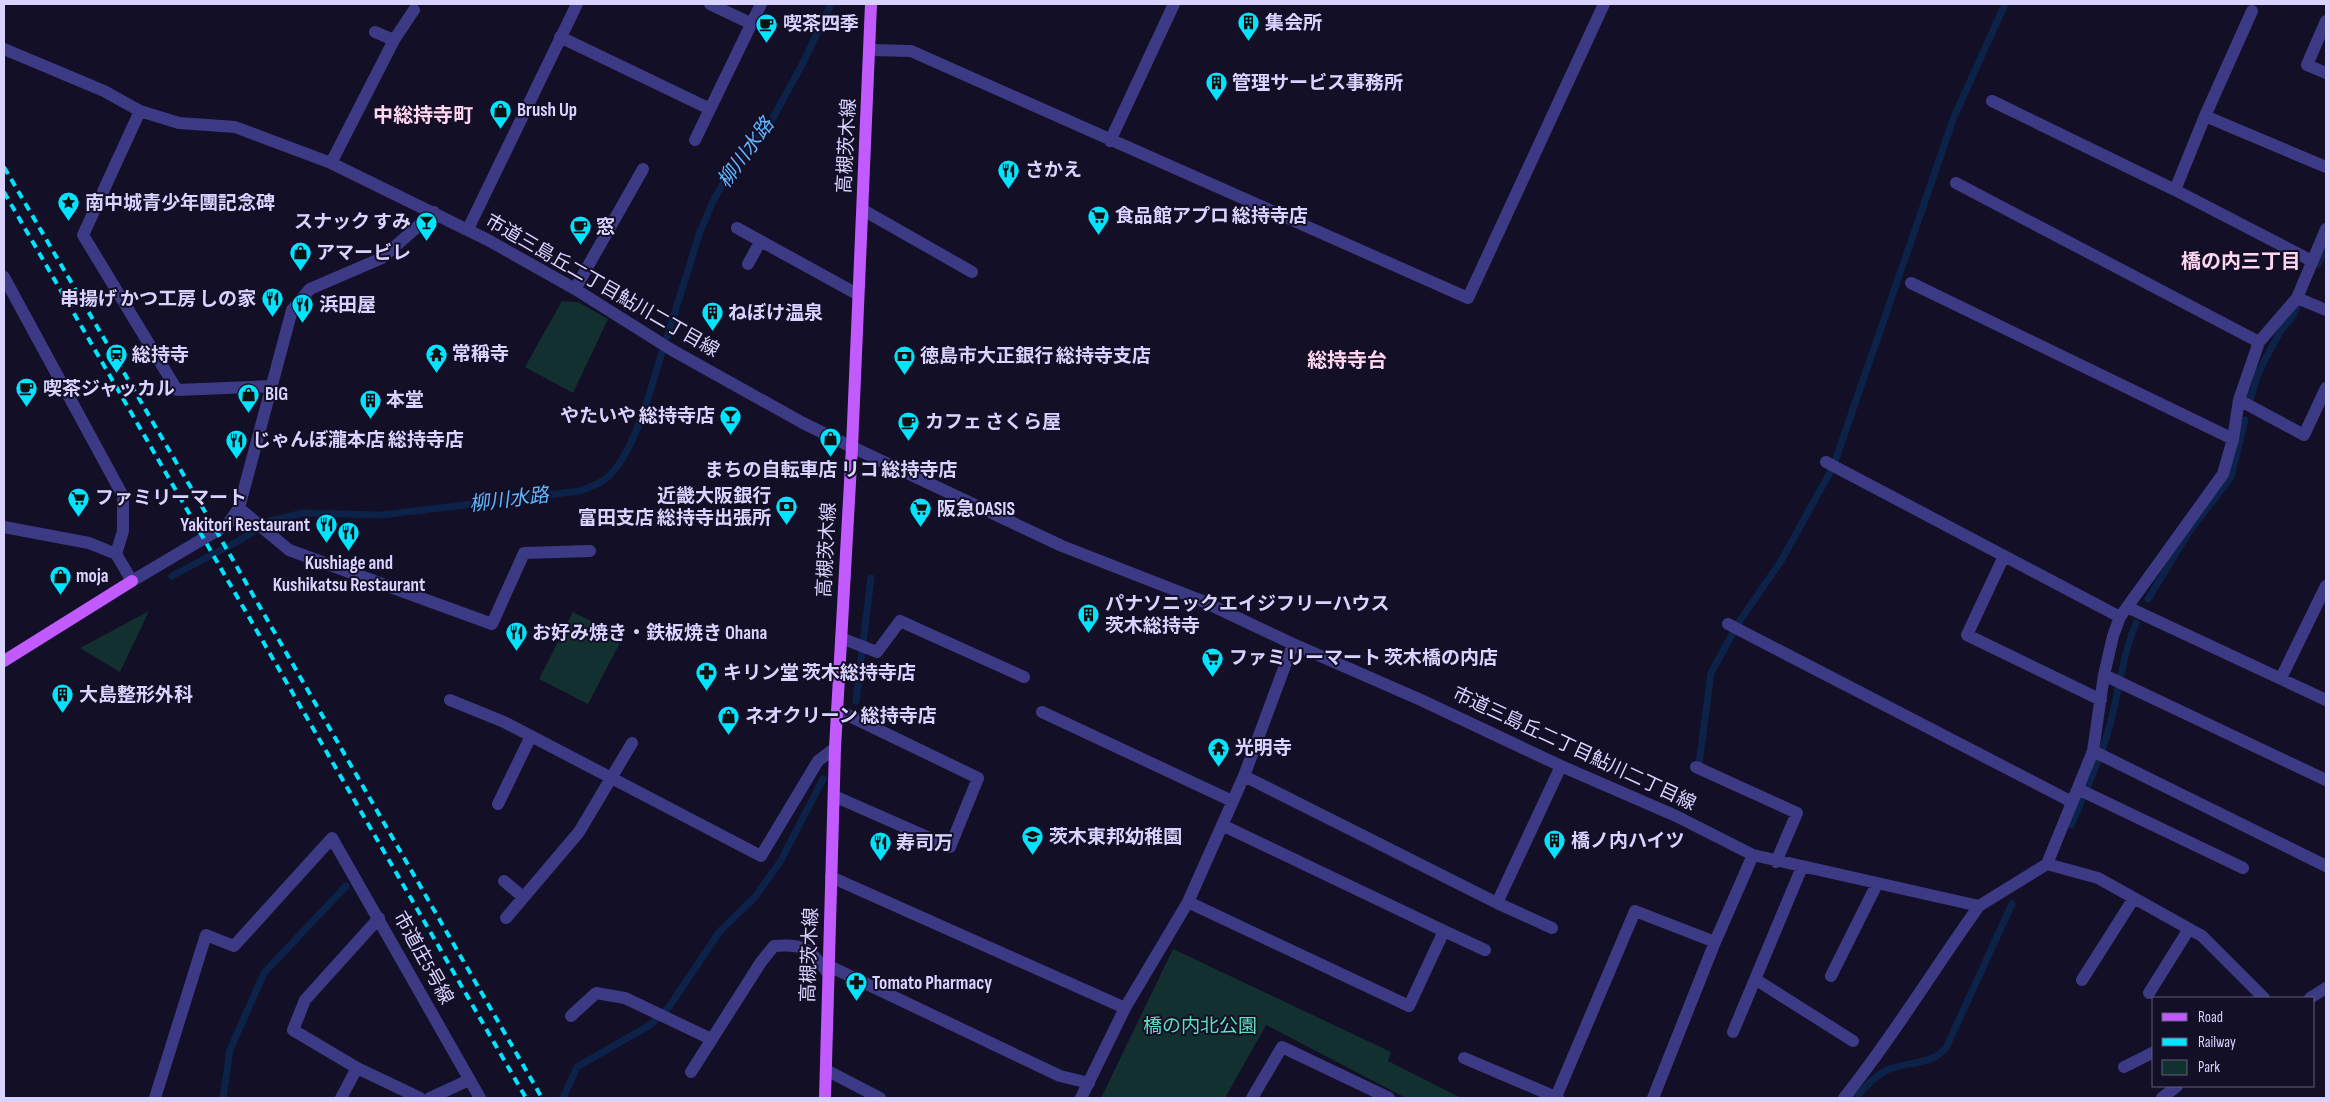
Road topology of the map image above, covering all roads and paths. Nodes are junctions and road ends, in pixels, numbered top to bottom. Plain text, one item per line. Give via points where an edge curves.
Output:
1 (577, 4) edge
2 (710, 4) edge
3 (761, 4) edge
4 (871, 4) edge
5 (1174, 4) edge
6 (1604, 4) edge
7 (414, 10) dead end
8 (2252, 11) dead end
9 (2326, 21) edge
10 (752, 24) junction
11 (374, 32) dead end
12 (560, 37) junction
13 (394, 40) junction
14 (4, 50) edge
15 (870, 50) junction
16 (2326, 73) edge
17 (1992, 101) dead end
18 (710, 109) junction
19 (140, 112) junction
20 (2205, 116) junction
21 (696, 140) dead end
22 (1110, 141) junction
23 (331, 163) junction
24 (2326, 167) edge
25 (643, 169) dead end
26 (1956, 183) dead end
27 (2175, 190) junction
28 (863, 210) junction
29 (434, 212) junction
30 (737, 228) dead end
31 (468, 229) junction
32 (2326, 229) edge
33 (760, 242) junction
34 (2312, 261) junction
35 (748, 264) dead end
36 (972, 272) dead end
37 (4, 277) edge
38 (1911, 283) dead end
39 (575, 289) junction
40 (857, 294) junction
41 (2298, 298) junction
42 (2326, 310) edge
43 (2259, 342) junction
44 (271, 386) junction
45 (2326, 388) edge
46 (2239, 400) junction
47 (2233, 439) junction
48 (852, 447) junction
49 (1826, 462) dead end
50 (239, 508) junction
51 (4, 527) edge
52 (590, 551) dead end
53 (116, 554) junction
54 (2004, 556) junction
55 (132, 581) junction
56 (2326, 586) edge
57 (2123, 612) junction
58 (1728, 624) dead end
59 (841, 638) junction
60 (1293, 644) junction
61 (4, 661) edge
62 (2104, 675) junction
63 (1024, 677) dead end
64 (2281, 678) junction
65 (450, 700) dead end
66 (2101, 700) junction
67 (2326, 700) edge
68 (837, 710) junction
69 (1042, 712) dead end
70 (530, 736) junction
71 (632, 743) dead end
72 (835, 748) junction
73 (2093, 751) junction
74 (1561, 766) junction
75 (1696, 767) dead end
76 (1244, 776) junction
77 (610, 778) junction
78 (2326, 780) edge
79 (2078, 789) junction
80 (834, 796) junction
81 (1232, 801) junction
82 (2072, 802) junction
83 (498, 804) dead end
84 (1222, 825) junction
85 (1753, 855) junction
86 (1776, 862) junction
87 (2047, 864) junction
88 (2326, 866) edge
89 (1802, 867) junction
90 (2243, 868) dead end
91 (831, 877) junction
92 (504, 881) dead end
93 (1877, 884) junction
94 (523, 897) junction
95 (2134, 898) junction
96 (1188, 902) junction
97 (1497, 903) junction
98 (1979, 906) junction
99 (379, 918) junction
100 (506, 918) dead end
101 (1552, 928) dead end
102 (2189, 929) junction
103 (1444, 931) junction
104 (1715, 942) junction
105 (1485, 950) dead end
106 (829, 970) junction
107 (1831, 976) dead end
108 (1755, 979) junction
109 (2082, 980) dead end
110 (2326, 988) edge
111 (2149, 993) dead end
112 (2263, 997) edge
113 (2312, 997) edge
114 (1125, 1008) junction
115 (571, 1016) dead end
116 (1733, 1032) dead end
117 (711, 1039) junction
118 (1854, 1041) dead end
119 (2152, 1053) edge
120 (1464, 1058) dead end
121 (2124, 1067) dead end
122 (357, 1068) junction
123 (826, 1070) junction
124 (690, 1072) dead end
125 (469, 1080) junction
126 (1089, 1083) junction
127 (2175, 1087) edge
128 (155, 1098) edge
129 (341, 1098) edge
130 (420, 1098) edge
131 (430, 1098) edge
132 (480, 1098) edge
133 (825, 1098) edge
134 (880, 1098) edge
135 (1081, 1098) edge
136 (1252, 1098) edge
137 (1389, 1098) edge
138 (1557, 1098) edge
139 (1653, 1098) edge
140 (1844, 1098) edge
141 (2162, 1098) edge

1 - 12 street
2 - 10 street
3 - 10 street
4 - 15 main road, 高槻茨木線
5 - 22 street
6 - 22 street via 1468,298
7 - 13 street
8 - 20 street
9 - 16 street via 2307,65
10 - 18 street
11 - 13 street
12 - 18 street
12 - 31 street
13 - 23 street
14 - 19 street, 市道三島丘二丁目鮎川二丁目線 via 104,91
15 - 22 street via 911,51
15 - 28 main road, 高槻茨木線
17 - 27 street
18 - 21 street
19 - 23 street, 市道三島丘二丁目鮎川二丁目線 via 179,122 235,127
19 - 44 street via 83,235 177,390
20 - 24 street
20 - 27 street
23 - 29 street, 市道三島丘二丁目鮎川二丁目線
25 - 39 street
26 - 43 street
27 - 34 street
28 - 36 street
28 - 40 main road, 高槻茨木線
29 - 31 street, 市道三島丘二丁目鮎川二丁目線
29 - 44 street via 382,258 310,288 292,310
30 - 33 street
31 - 39 street, 市道三島丘二丁目鮎川二丁目線
32 - 34 street
33 - 35 street
33 - 40 street
34 - 41 street
37 - 53 street via 123,496 123,531
38 - 47 street
39 - 48 street, 市道三島丘二丁目鮎川二丁目線 via 672,350
40 - 48 main road, 高槻茨木線
41 - 42 street
41 - 43 street
43 - 46 street
44 - 50 street
45 - 46 street via 2304,434
46 - 47 street
47 - 57 street via 2223,474
48 - 59 main road, 高槻茨木線
48 - 60 street, 市道三島丘二丁目鮎川二丁目線 via 1062,546 1200,600
49 - 54 street
50 - 52 street via 289,550 492,624 524,553
50 - 55 street via 228,524
51 - 53 street via 90,543
53 - 55 street
54 - 57 street
54 - 66 street via 1967,635
55 - 61 main road
56 - 64 street
57 - 62 street via 2113,636
57 - 64 street
58 - 82 street
59 - 63 street via 876,652 900,621
59 - 68 main road, 高槻茨木線
60 - 74 street, 市道三島丘二丁目鮎川二丁目線
60 - 76 street
62 - 66 street
62 - 78 street
64 - 67 street
65 - 70 street
66 - 73 street
68 - 72 main road, 高槻茨木線
68 - 80 street via 978,778 950,847
69 - 81 street
70 - 77 street
70 - 83 street
71 - 77 street
72 - 77 street via 818,761 761,856
72 - 80 main road, 高槻茨木線
73 - 79 street
73 - 88 street
74 - 85 street, 市道三島丘二丁目鮎川二丁目線 via 1676,816
74 - 97 street
75 - 86 street via 1797,813
76 - 81 street
76 - 97 street
77 - 94 street via 579,832
79 - 82 street
79 - 90 street
80 - 91 main road, 高槻茨木線
81 - 84 street
82 - 87 street
84 - 96 street
84 - 103 street
85 - 86 street, 市道三島丘二丁目鮎川二丁目線
85 - 104 street
86 - 89 street, 市道三島丘二丁目鮎川二丁目線
87 - 95 street via 2098,878
87 - 98 street
89 - 93 street, 市道三島丘二丁目鮎川二丁目線
89 - 108 street
91 - 106 main road, 高槻茨木線
91 - 114 street
92 - 94 street
93 - 98 street, 市道三島丘二丁目鮎川二丁目線
93 - 107 street
94 - 100 street
95 - 102 street
95 - 109 street
96 - 103 street via 1409,1006
96 - 114 street
97 - 101 street
98 - 140 street via 1875,1059
99 - 122 street via 304,1000 293,1030
99 - 125 street, 市道庄5号線
99 - 128 street, 市道庄5号線 via 332,838 234,946 206,935
102 - 111 street
102 - 112 street via 2202,936
103 - 105 street
104 - 138 street via 1635,911
104 - 139 street
106 - 117 street via 808,949 791,944 774,946
106 - 123 main road, 高槻茨木線
106 - 126 street via 1060,1076
108 - 116 street
108 - 118 street
110 - 113 street
114 - 126 street
115 - 117 street via 596,993 625,998
117 - 124 street
119 - 121 street
120 - 138 street
122 - 129 street
122 - 130 street
123 - 133 main road, 高槻茨木線
123 - 134 street
125 - 131 street
125 - 132 street, 市道庄5号線
126 - 135 street
127 - 141 street
136 - 137 street via 1282,1047

